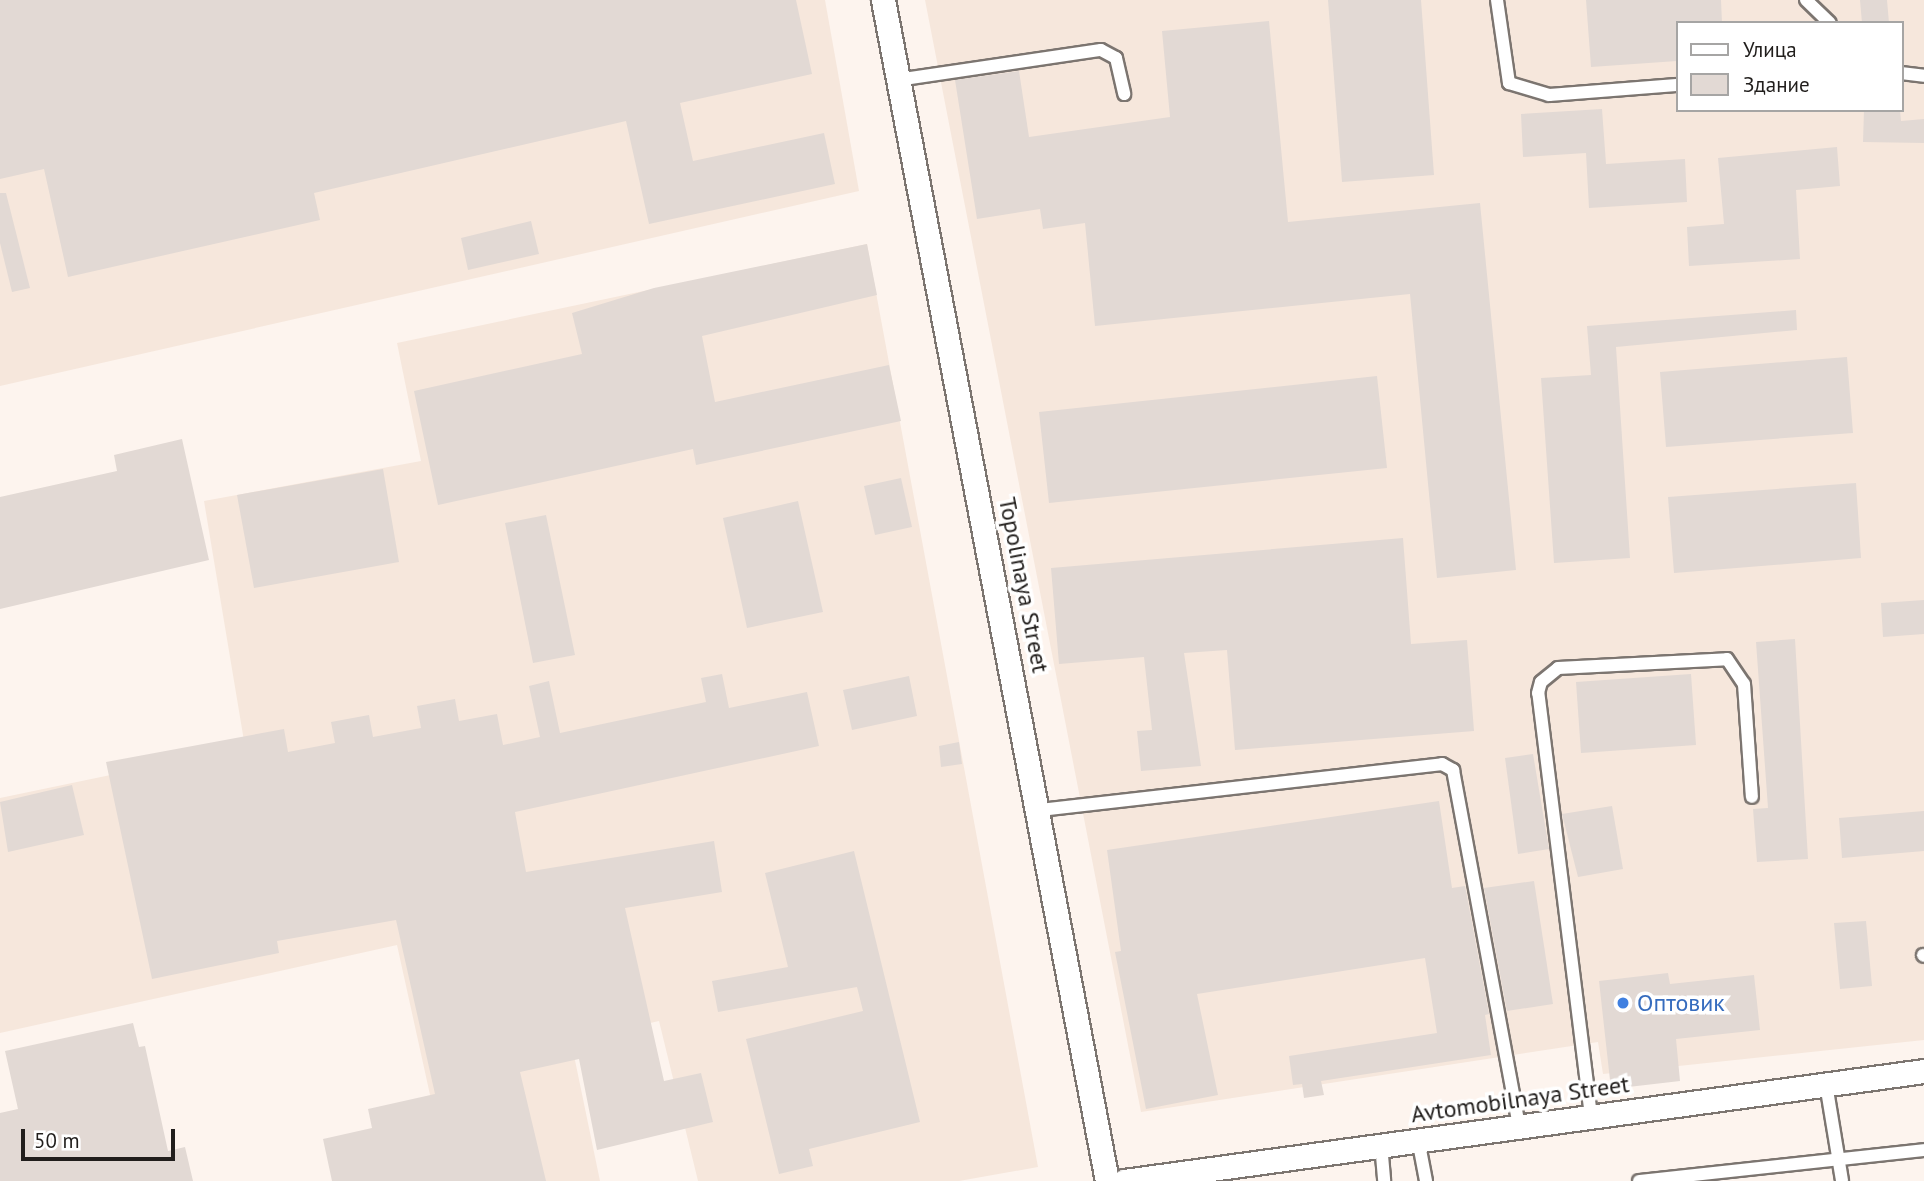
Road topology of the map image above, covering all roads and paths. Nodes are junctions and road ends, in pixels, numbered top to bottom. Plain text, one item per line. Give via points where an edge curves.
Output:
1 (883, 0) edge
2 (1497, 0) edge
3 (1806, 0) edge
4 (1828, 21) edge
5 (1903, 73) edge
6 (1924, 76) edge
7 (897, 80) junction
8 (1675, 85) edge
9 (1124, 94) dead end
10 (1752, 797) dead end
11 (1040, 810) junction
12 (1924, 1071) edge
13 (1826, 1084) junction
14 (1591, 1116) junction
15 (1519, 1126) junction
16 (1418, 1139) junction
17 (1381, 1144) junction
18 (1924, 1150) edge
19 (1839, 1158) junction
20 (1133, 1180) edge
21 (1107, 1181) edge
22 (1384, 1181) edge
23 (1426, 1181) edge
24 (1639, 1181) edge
25 (1842, 1181) edge

1 - 7 street, Topolinaya Street
2 - 8 lane via 1509,83 1549,95
3 - 4 lane
5 - 6 lane
7 - 9 lane via 1101,50 1116,58
7 - 11 street, Topolinaya Street
10 - 14 lane via 1744,684 1727,659 1558,668 1541,682 1538,693
11 - 15 lane via 1442,764 1453,769
11 - 21 street, Topolinaya Street
12 - 13 street, Avtomobilnaya Street
13 - 14 street, Avtomobilnaya Street
13 - 19 lane
14 - 15 street, Avtomobilnaya Street
15 - 16 street, Avtomobilnaya Street
16 - 17 street, Avtomobilnaya Street
16 - 23 lane
17 - 20 street, Avtomobilnaya Street
17 - 22 lane
18 - 19 lane
19 - 24 lane
19 - 25 lane

